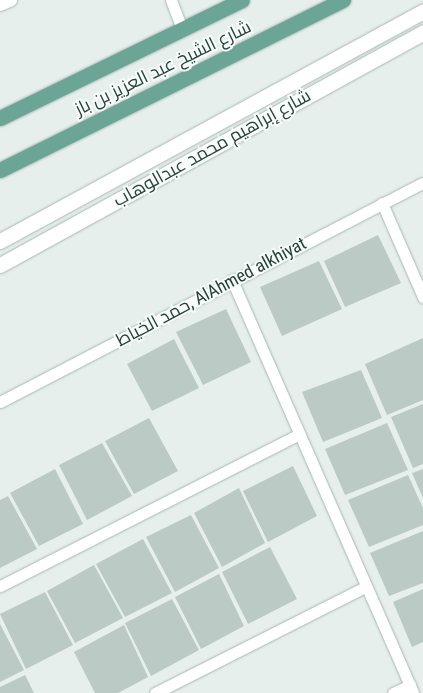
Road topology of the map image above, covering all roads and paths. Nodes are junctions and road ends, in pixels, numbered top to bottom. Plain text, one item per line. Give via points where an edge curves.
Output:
1 (11, 0) edge
2 (171, 0) edge
3 (242, 0) edge
4 (343, 0) edge
5 (0, 5) edge
6 (423, 11) edge
7 (182, 29) junction
8 (423, 32) edge
9 (0, 118) edge
10 (0, 170) edge
11 (423, 183) edge
12 (382, 203) junction
13 (0, 240) edge
14 (0, 265) edge
15 (232, 280) junction
16 (423, 297) edge
17 (0, 402) edge
18 (298, 435) junction
19 (0, 586) edge
20 (365, 588) junction
21 (412, 689) edge
22 (155, 693) edge
23 (393, 693) edge

1 - 5 street
2 - 7 street
3 - 7 main road, شارع الشيخ عبد العزيز بن باز
4 - 10 main road, شارع الشيخ عبد العزيز بن باز
6 - 13 street
7 - 9 main road, شارع الشيخ عبد العزيز بن باز
8 - 14 street, شارع إبراهيم محمد عبدالوهاب
11 - 12 street, حمد الخياط, AlAhmed alkhiyat
12 - 15 street, حمد الخياط, AlAhmed alkhiyat
12 - 16 street
15 - 17 street, حمد الخياط, AlAhmed alkhiyat
15 - 18 street
18 - 19 street
18 - 20 street
20 - 21 street
20 - 22 street
21 - 23 street

